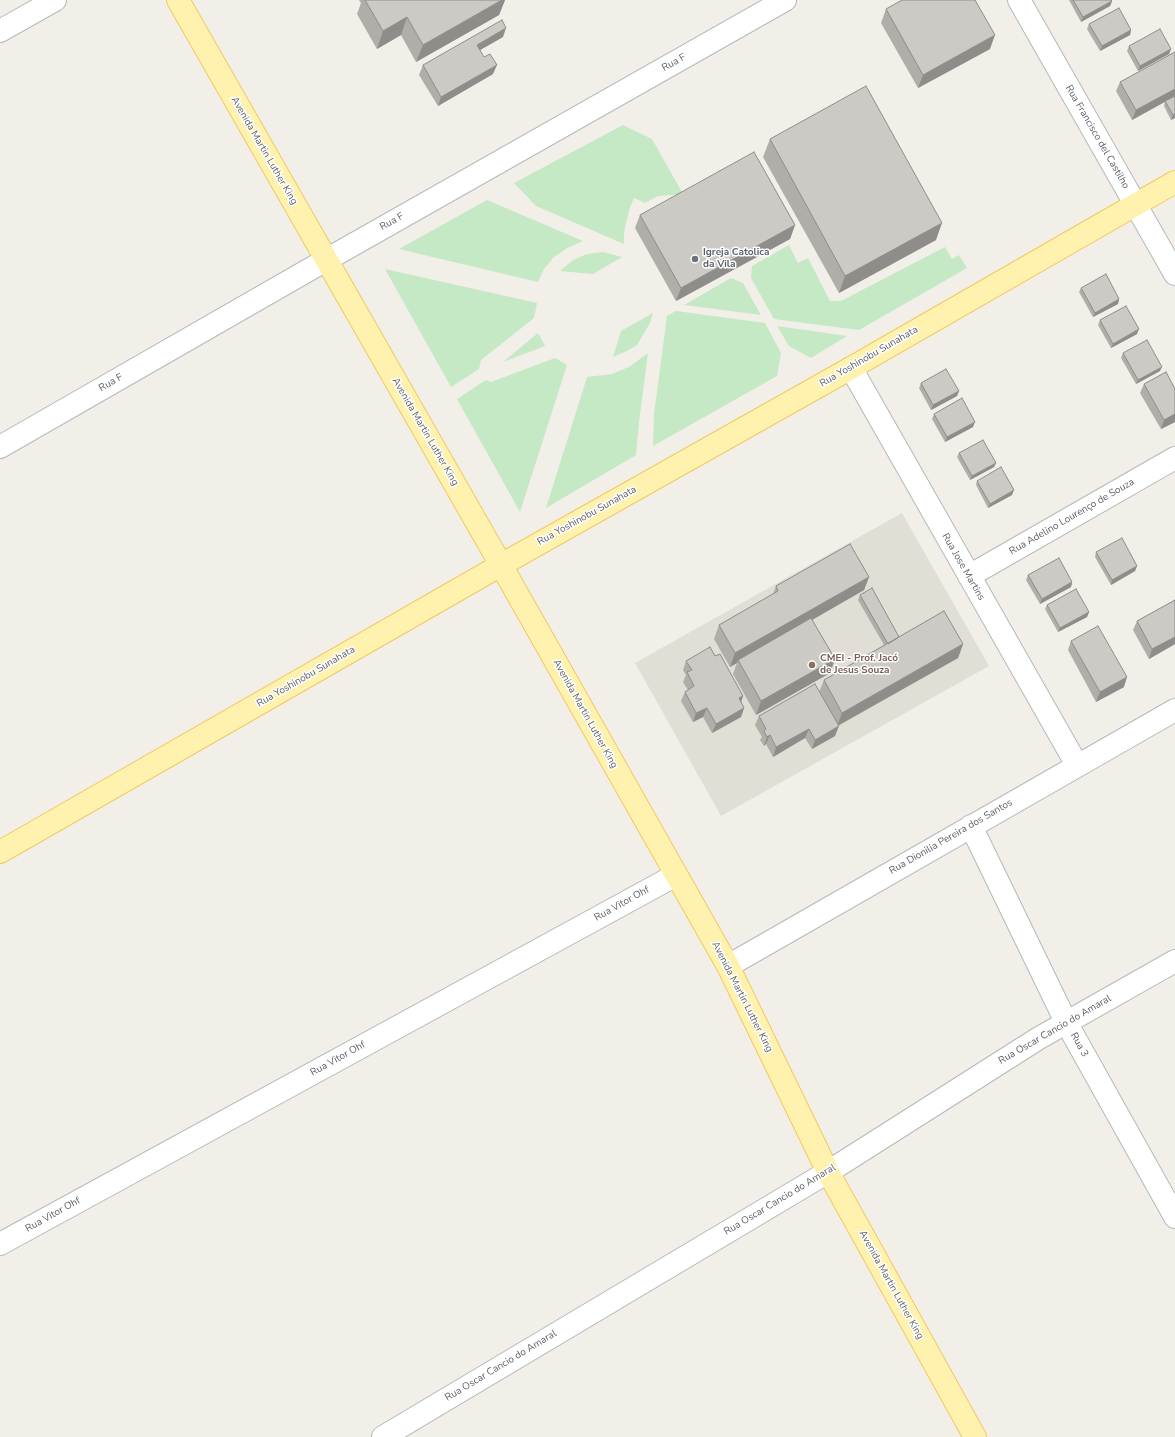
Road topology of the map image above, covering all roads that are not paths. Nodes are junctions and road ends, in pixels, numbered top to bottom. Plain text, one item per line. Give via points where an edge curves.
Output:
1 (55, 0) edge
2 (178, 0) edge
3 (786, 0) edge
4 (1019, 0) edge
5 (0, 31) edge
6 (1175, 182) edge
7 (1135, 204) junction
8 (326, 260) junction
9 (1175, 274) edge
10 (852, 368) junction
11 (0, 447) edge
12 (1175, 458) edge
13 (501, 565) junction
14 (969, 576) junction
15 (1175, 710) edge
16 (1077, 765) junction
17 (971, 826) junction
18 (0, 852) edge
19 (676, 875) junction
20 (1175, 961) edge
21 (728, 966) junction
22 (1066, 1022) junction
23 (828, 1172) junction
24 (1175, 1217) edge
25 (0, 1244) edge
26 (383, 1437) edge
27 (975, 1437) edge

1 - 5 street
2 - 8 main road, Avenida Martin Luther King
3 - 8 street, Rua F
4 - 7 street, Rua Francisco del Castilho
6 - 7 main road, Rua Yoshinobu Sunahata
7 - 9 street, Rua Francisco del Castilho
7 - 10 main road, Rua Yoshinobu Sunahata
8 - 11 street, Rua F
8 - 13 main road, Avenida Martin Luther King
10 - 13 main road, Rua Yoshinobu Sunahata
10 - 14 street, Rua Jose Martins
12 - 14 street, Rua Adelino Lourenço de Souza
13 - 18 main road, Rua Yoshinobu Sunahata
13 - 19 main road, Avenida Martin Luther King
14 - 16 street, Rua Jose Martins
15 - 16 street, Rua Dionilia Pereira dos Santos
16 - 17 street, Rua Dionilia Pereira dos Santos
17 - 21 street, Rua Dionilia Pereira dos Santos
17 - 22 street, Rua 3
19 - 21 main road, Avenida Martin Luther King
19 - 25 street, Rua Vitor Ohf
20 - 22 street, Rua Oscar Cancio do Amaral
21 - 23 main road, Avenida Martin Luther King
22 - 23 street, Rua Oscar Cancio do Amaral
22 - 24 street, Rua 3
23 - 26 street, Rua Oscar Cancio do Amaral
23 - 27 main road, Avenida Martin Luther King

